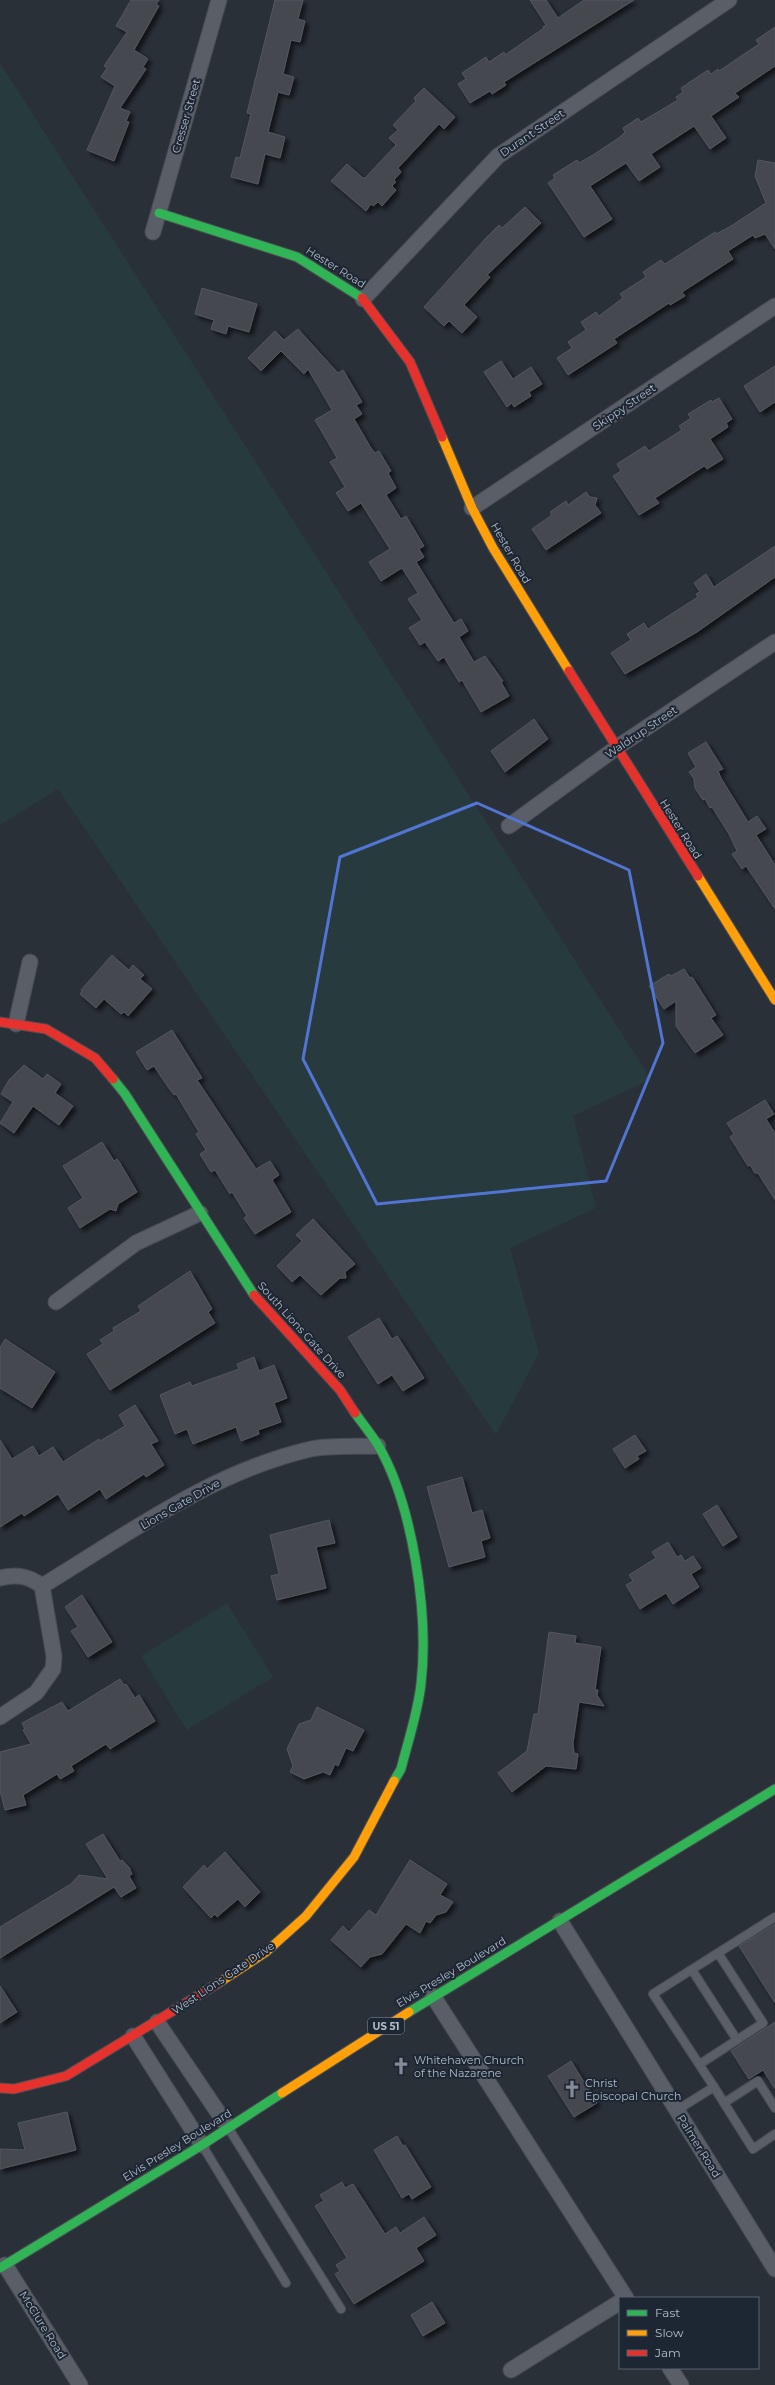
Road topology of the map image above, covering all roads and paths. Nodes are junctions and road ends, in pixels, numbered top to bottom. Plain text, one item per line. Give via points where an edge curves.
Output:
1 (219, 0) edge
2 (729, 0) edge
3 (159, 214) junction
4 (153, 232) dead end
5 (363, 299) junction
6 (775, 306) edge
7 (472, 508) junction
8 (775, 642) edge
9 (616, 748) junction
10 (508, 826) dead end
11 (30, 962) dead end
12 (775, 1000) edge
13 (0, 1022) edge
14 (16, 1024) junction
15 (200, 1213) junction
16 (56, 1302) dead end
17 (378, 1446) junction
18 (0, 1578) edge
19 (42, 1586) junction
20 (421, 1684) joint
21 (0, 1716) edge
22 (775, 1789) edge
23 (775, 1917) edge
24 (560, 1921) junction
25 (718, 1953) junction
26 (692, 1970) junction
27 (433, 1996) junction
28 (157, 2022) junction
29 (133, 2036) junction
30 (738, 2040) junction
31 (700, 2064) junction
32 (714, 2087) junction
33 (0, 2088) edge
34 (724, 2103) junction
35 (775, 2108) edge
36 (677, 2110) junction
37 (228, 2127) junction
38 (775, 2134) edge
39 (202, 2145) junction
40 (3, 2267) edge
41 (775, 2269) edge
42 (286, 2283) dead end
43 (625, 2297) edge
44 (619, 2303) edge
45 (341, 2309) dead end
46 (671, 2369) edge
47 (511, 2370) dead end
48 (80, 2385) edge
49 (681, 2385) edge

1 - 3 street, Cresser Street
2 - 5 street, Durant Street via 498,156
3 - 4 street, Cresser Street
3 - 5 street, Hester Road via 297,257
5 - 7 street, Hester Road via 410,362
6 - 7 street, Skippy Street
7 - 9 street, Hester Road via 493,548
8 - 9 street, Waldrup Street
9 - 10 street, Waldrup Street
9 - 12 street, Hester Road
11 - 14 street
13 - 14 street, South Lions Gate Drive
14 - 15 street, South Lions Gate Drive via 46,1029 95,1058 125,1094
15 - 16 street via 136,1243
15 - 17 street, South Lions Gate Drive via 256,1299 340,1390
17 - 19 street, Lions Gate Drive via 312,1449 260,1464 210,1484
17 - 20 street, South Lions Gate Drive via 393,1478 405,1514 420,1592
18 - 19 street via 16,1575 32,1578
19 - 21 street via 54,1656 53,1669 36,1694
20 - 28 street, West Lions Gate Drive via 401,1769 354,1857 334,1883 306,1916 266,1952
22 - 24 street, Elvis Presley Boulevard / US 51
23 - 25 lane
24 - 27 street, Elvis Presley Boulevard / US 51
24 - 36 street, Palmer Road
25 - 26 lane
25 - 30 lane via 763,2023
26 - 30 lane
26 - 31 lane via 654,1994
27 - 37 street, Elvis Presley Boulevard / US 51
27 - 43 street
28 - 29 street, West Lions Gate Drive
28 - 37 street
29 - 33 street, West Lions Gate Drive via 66,2076 14,2089
29 - 39 street
30 - 31 lane
31 - 32 lane
32 - 34 lane
32 - 36 lane
34 - 35 lane via 758,2081
34 - 38 lane via 754,2149
36 - 41 street, Palmer Road
37 - 39 street, Elvis Presley Boulevard / US 51
37 - 45 lane
39 - 40 street, Elvis Presley Boulevard / US 51
39 - 42 lane
40 - 48 street, McClure Road
44 - 47 street
46 - 49 street

